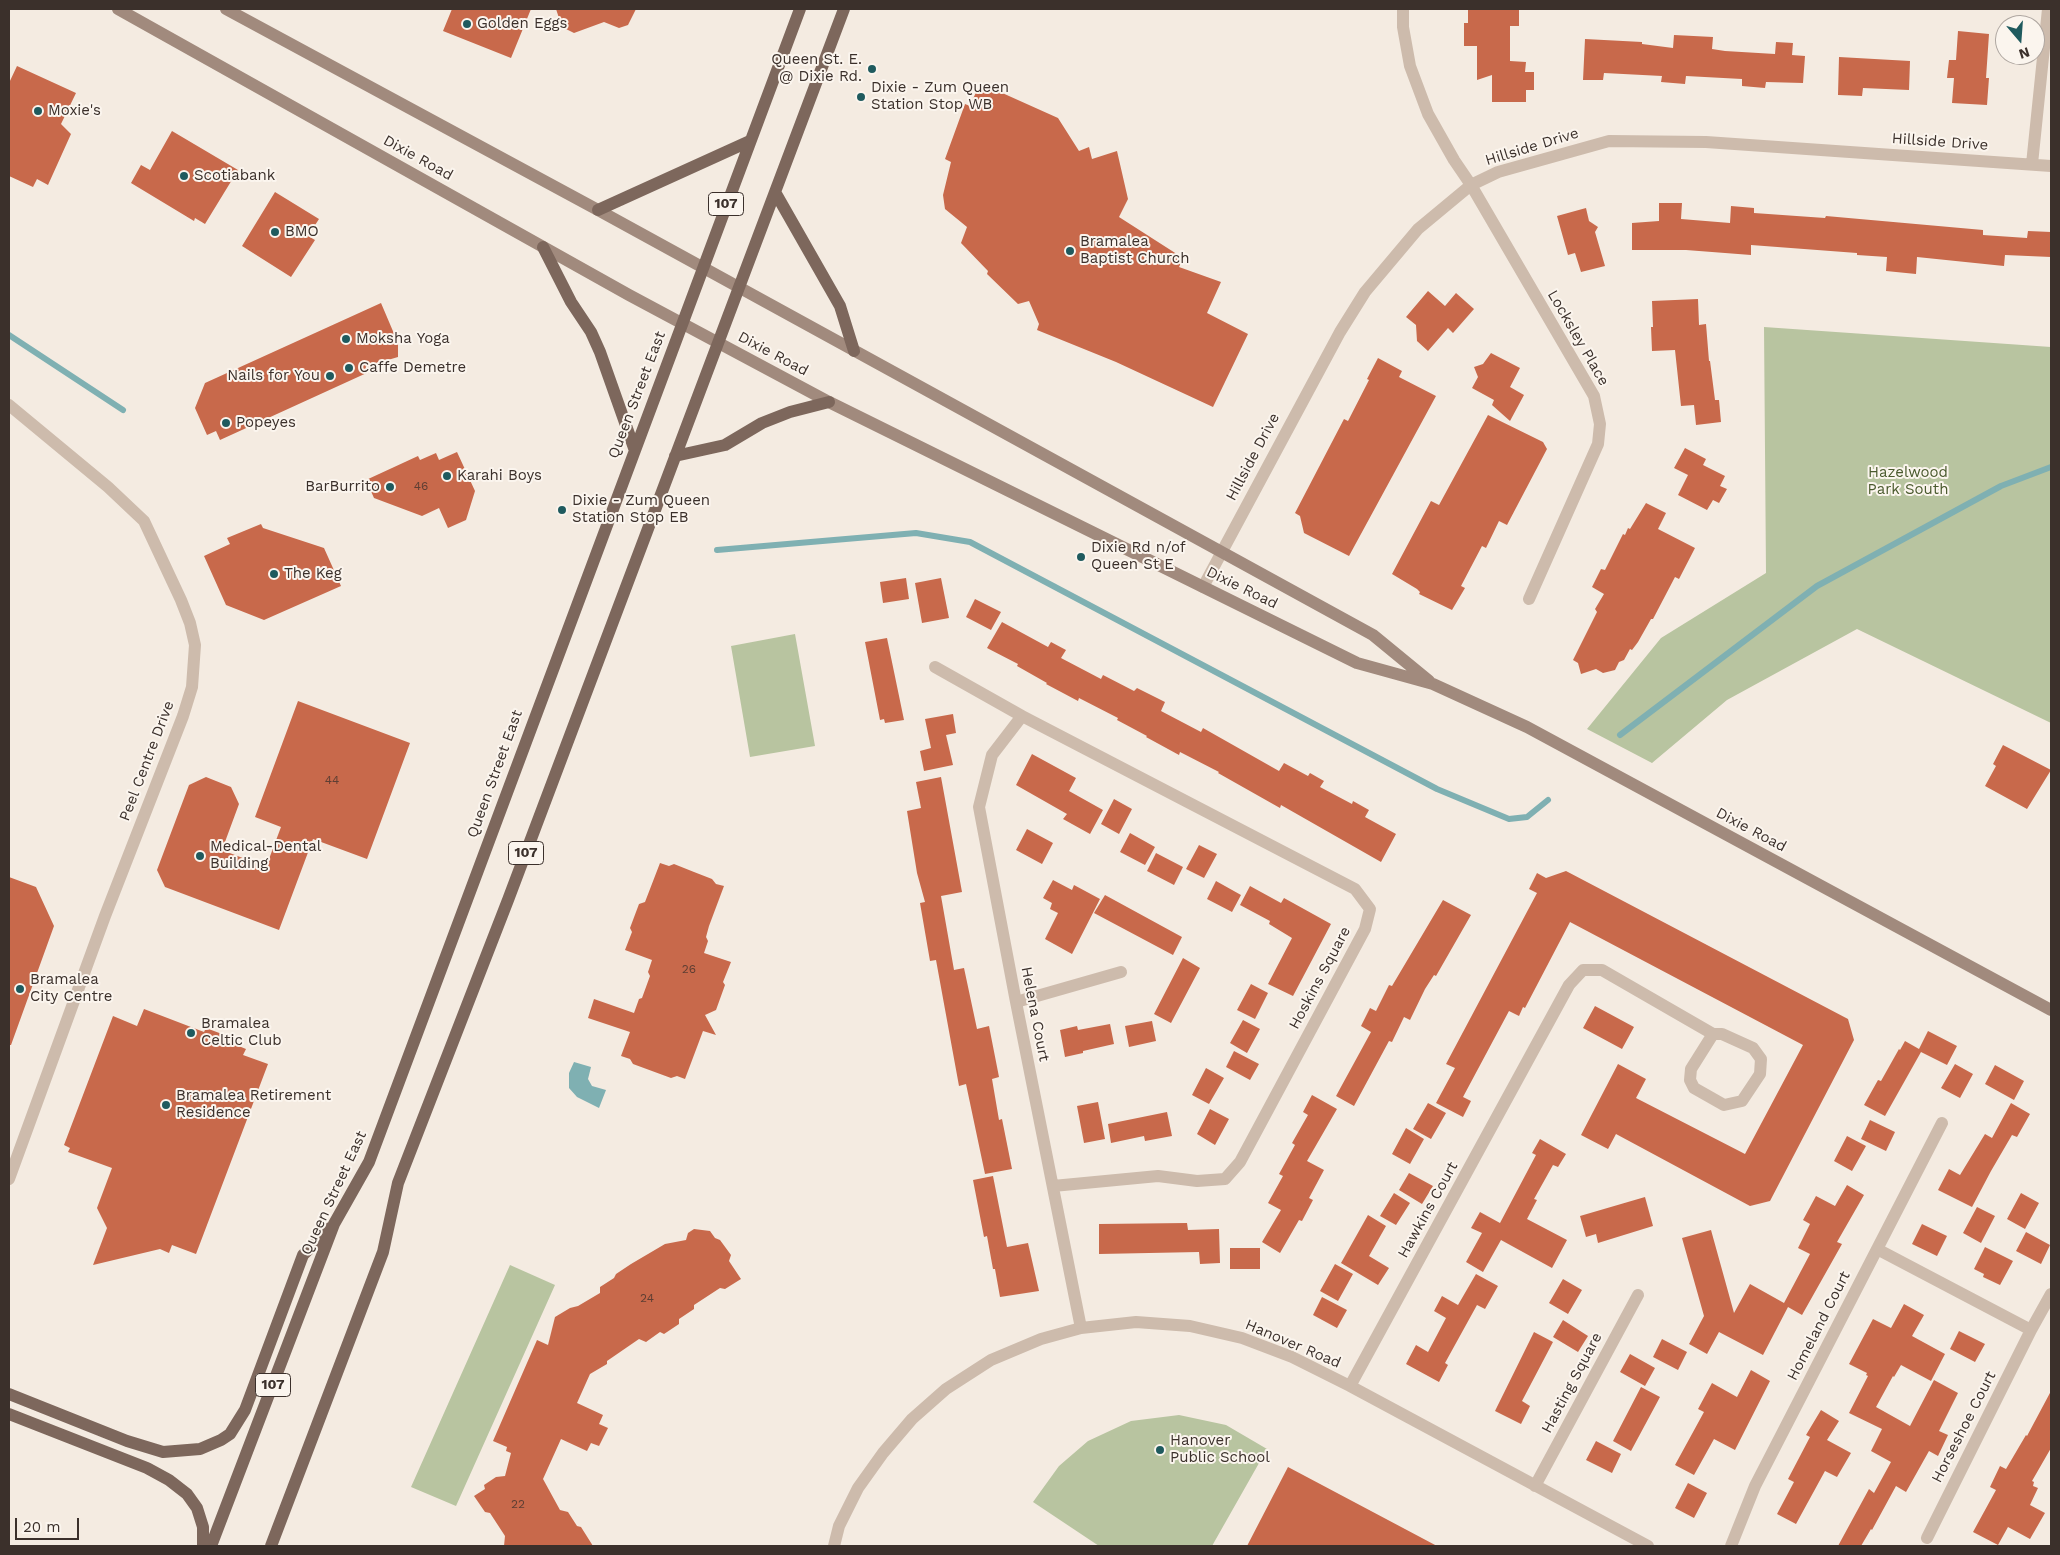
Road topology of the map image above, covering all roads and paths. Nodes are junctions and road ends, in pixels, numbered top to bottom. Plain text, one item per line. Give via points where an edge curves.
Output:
1 (118, 9) edge
2 (226, 9) edge
3 (800, 9) edge
4 (844, 9) edge
5 (1402, 9) edge
6 (2048, 9) edge
7 (750, 141) junction
8 (2032, 164) junction
9 (2051, 166) edge
10 (1471, 185) junction
11 (775, 192) junction
12 (598, 210) junction
13 (543, 247) junction
14 (702, 268) junction
15 (739, 288) junction
16 (682, 323) junction
17 (718, 343) junction
18 (854, 351) junction
19 (829, 402) junction
20 (9, 405) edge
21 (634, 448) junction
22 (675, 456) junction
23 (1221, 552) junction
24 (1203, 587) junction
25 (1528, 599) dead end
26 (935, 667) dead end
27 (1433, 684) junction
28 (1022, 716) junction
29 (1121, 972) dead end
30 (1016, 1002) junction
31 (2051, 1010) edge
32 (1713, 1034) junction
33 (1942, 1123) dead end
34 (9, 1178) edge
35 (1053, 1186) junction
36 (334, 1224) junction
37 (1878, 1249) junction
38 (2051, 1294) edge
39 (1638, 1295) dead end
40 (1081, 1328) junction
41 (2031, 1330) junction
42 (1350, 1386) junction
43 (9, 1394) edge
44 (9, 1414) edge
45 (1536, 1486) junction
46 (1927, 1538) dead end
47 (202, 1546) edge
48 (211, 1546) edge
49 (271, 1546) edge
50 (834, 1546) edge
51 (1648, 1546) edge
52 (1730, 1546) edge

1 - 13 main road, Dixie Road
2 - 12 main road, Dixie Road
3 - 7 main road, Queen Street East / 107
4 - 11 main road, 107
5 - 10 street, Locksley Place via 1415,82 1428,114
6 - 8 street
7 - 12 main road
7 - 14 main road, Queen Street East / 107
8 - 9 street, Hillside Drive
8 - 10 street, Hillside Drive via 1706,142 1609,141 1498,172
10 - 23 street, Hillside Drive via 1418,229 1365,292
10 - 25 street, Locksley Place via 1594,396 1600,424 1598,444
11 - 15 main road, 107
11 - 18 main road via 840,306
12 - 14 main road, Dixie Road
13 - 16 main road, Dixie Road
13 - 21 main road via 597,345
14 - 15 main road, Dixie Road
14 - 16 main road, Queen Street East / 107
15 - 17 main road, 107
15 - 18 main road, Dixie Road
16 - 17 main road, Dixie Road
16 - 21 main road, Queen Street East / 107
17 - 19 main road, Dixie Road
17 - 22 main road, 107
18 - 23 main road, Dixie Road
19 - 22 main road via 762,423 725,445
19 - 24 main road, Dixie Road
20 - 34 street, Peel Centre Drive via 144,521 181,600 195,645 192,687 183,716 105,916
21 - 36 main road, Queen Street East / 107 via 369,1162
22 - 49 main road, 107 via 398,1183 384,1252
23 - 24 street, Hillside Drive
23 - 27 main road, Dixie Road via 1373,634
24 - 27 main road, Dixie Road via 1357,663
26 - 28 street
27 - 31 main road, Dixie Road via 1527,727
28 - 30 street, Helena Court via 992,755 979,807
28 - 35 street, Hoskins Square via 1356,889 1370,909 1365,929 1240,1162 1225,1179 1197,1181 1158,1176
29 - 30 street
30 - 35 street, Helena Court
32 - 32 street via 1691,1069 1690,1080 1694,1088 1724,1105 1742,1101 1760,1074 1762,1059 1753,1048 1722,1034
32 - 42 street, Hawkins Court via 1602,970 1583,970 1569,985
33 - 37 street, Homeland Court
35 - 40 street, Helena Court
36 - 43 main road via 303,1255 245,1410 230,1434 221,1440 200,1449 163,1452
36 - 48 main road, Queen Street East / 107
37 - 41 street
37 - 52 street, Homeland Court via 1755,1486
38 - 41 street, Horseshoe Court
39 - 45 street, Hasting Square
40 - 42 street, Hanover Road via 1136,1322 1190,1326 1242,1338 1292,1357
40 - 50 street, Hanover Road via 1041,1339 991,1360 946,1389 912,1419 858,1488 839,1526
41 - 46 street, Horseshoe Court
42 - 45 street, Hanover Road
44 - 47 main road via 147,1468 169,1480 187,1494 197,1508 203,1527
45 - 51 street, Hanover Road

